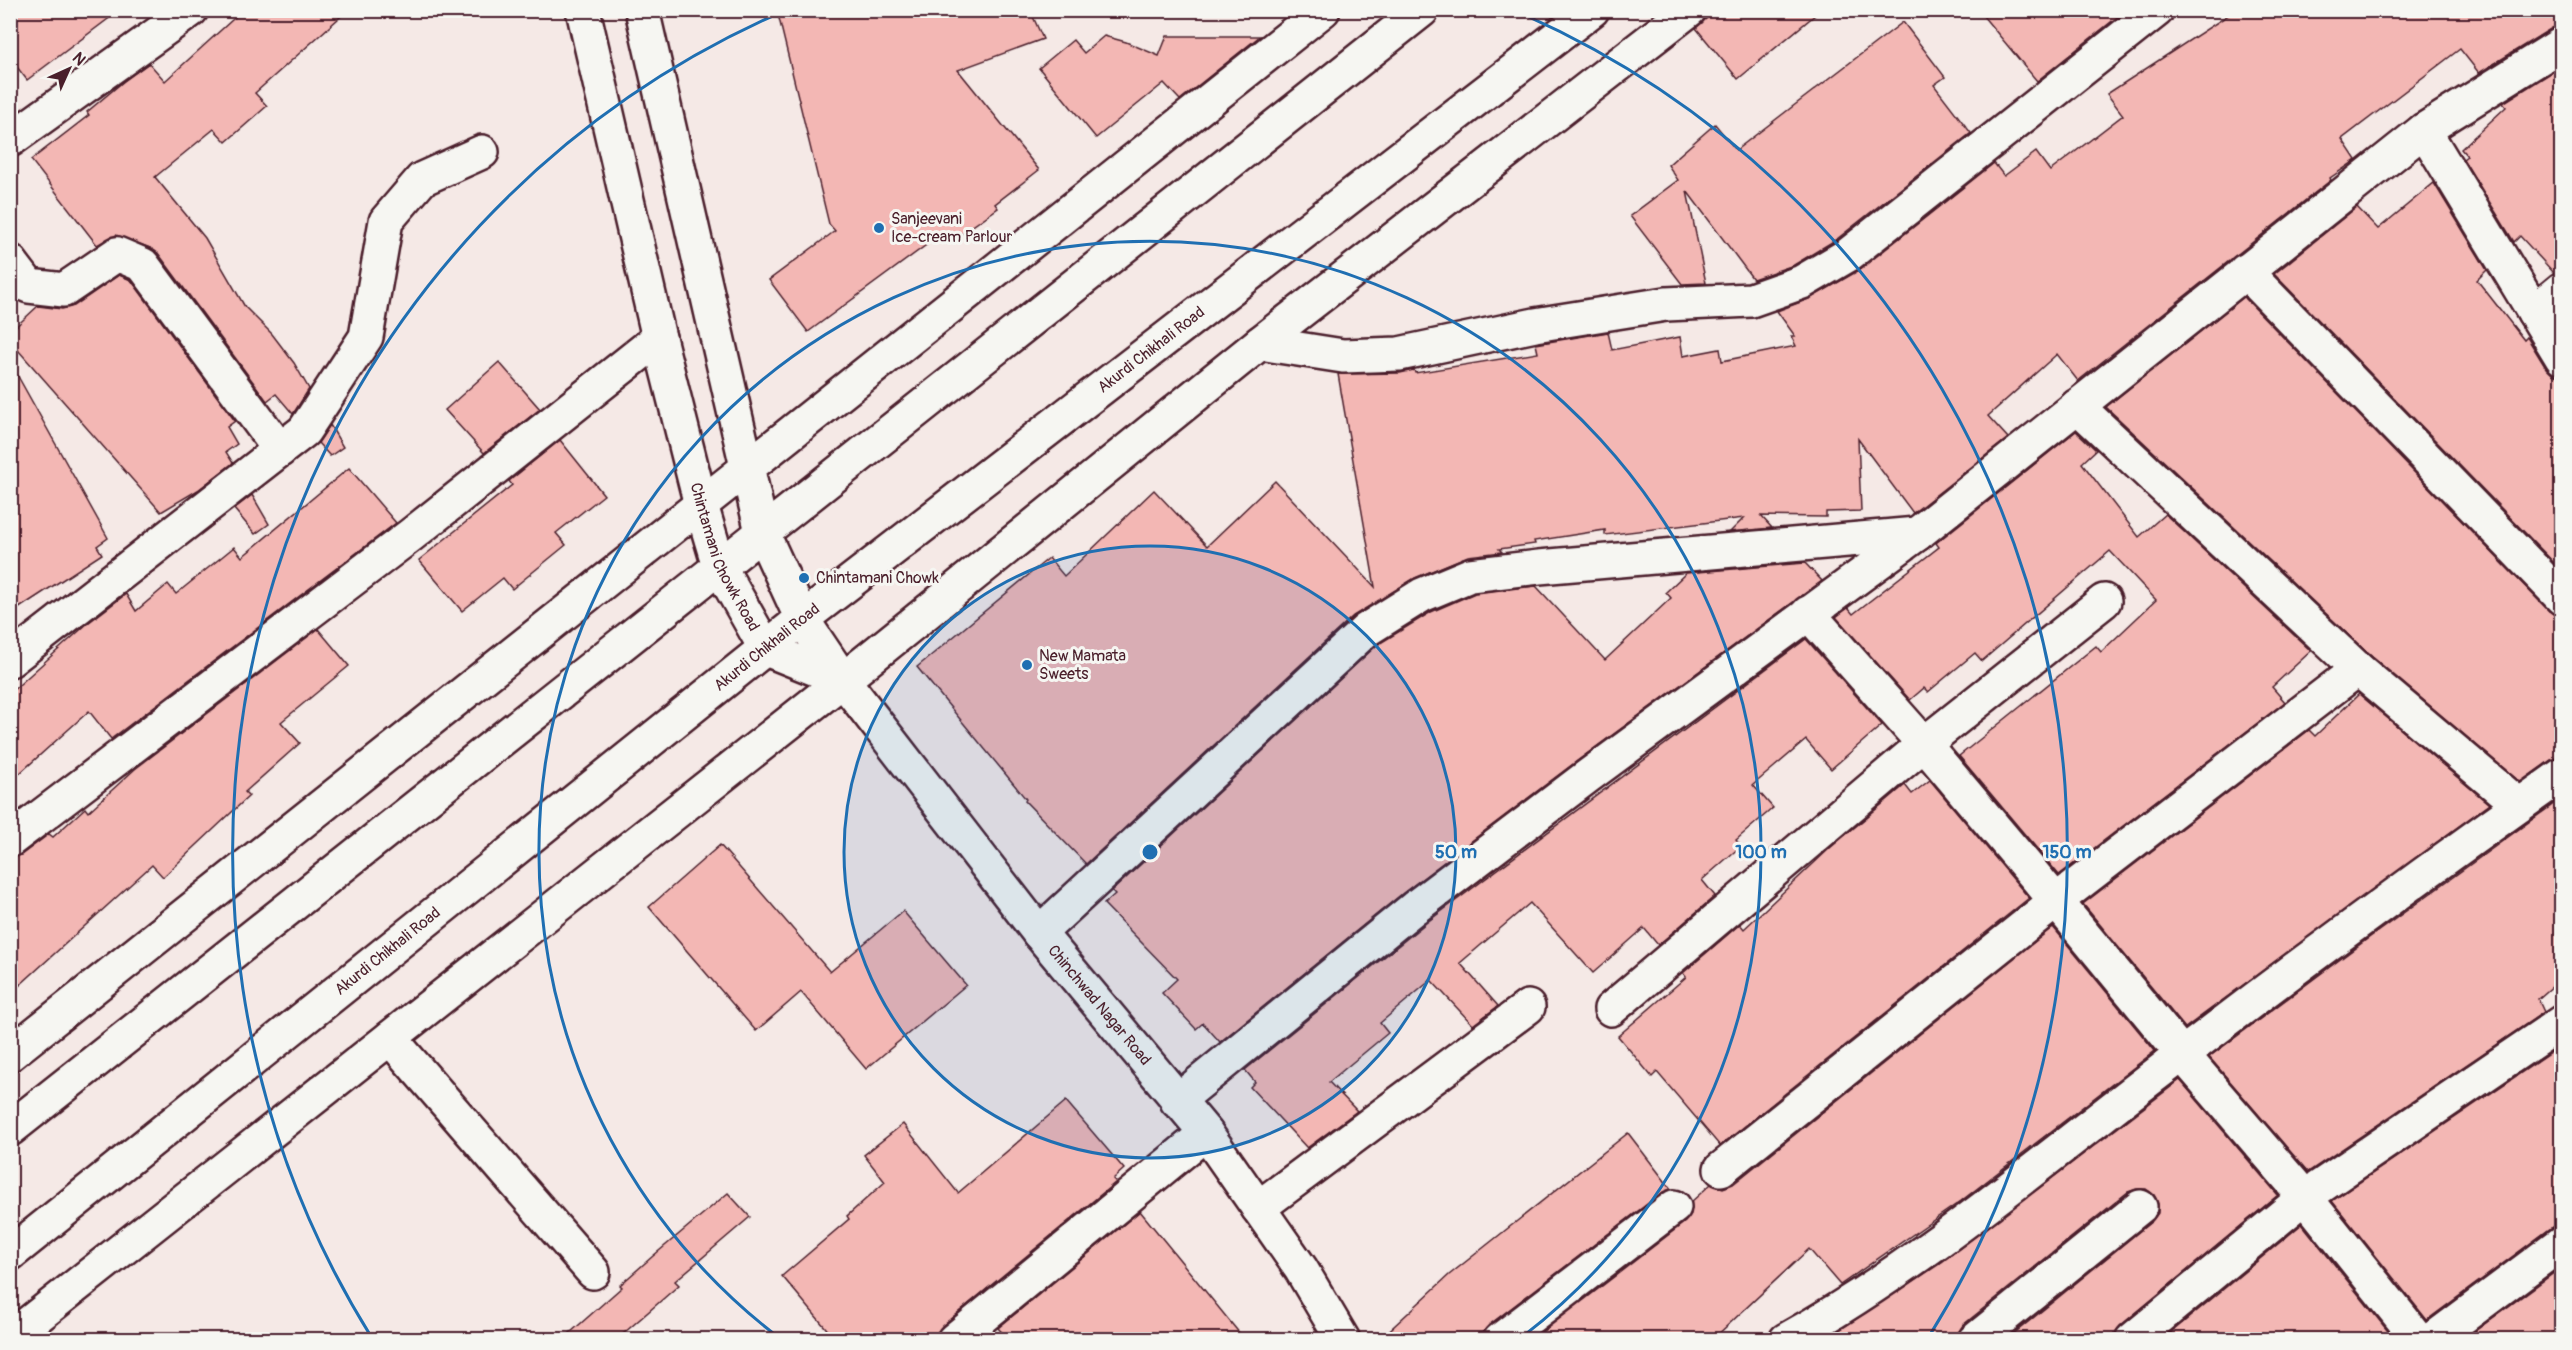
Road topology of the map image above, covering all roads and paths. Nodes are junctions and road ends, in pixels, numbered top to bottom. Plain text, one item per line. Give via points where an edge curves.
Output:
1 (191, 10) edge
2 (583, 10) edge
3 (642, 10) edge
4 (1323, 10) edge
5 (1422, 10) edge
6 (1592, 10) edge
7 (1689, 10) edge
8 (2157, 10) edge
9 (2562, 44) edge
10 (2424, 130) junction
11 (10, 140) edge
12 (482, 152) dead end
13 (10, 261) edge
14 (2245, 271) junction
15 (2562, 289) edge
16 (2534, 312) junction
17 (659, 338) junction
18 (1260, 343) junction
19 (2562, 358) edge
20 (2077, 406) junction
21 (280, 450) junction
22 (746, 469) junction
23 (701, 505) junction
24 (762, 532) junction
25 (1917, 534) junction
26 (719, 566) junction
27 (2562, 598) edge
28 (2103, 601) dead end
29 (1808, 613) junction
30 (802, 619) junction
31 (766, 649) junction
32 (10, 660) edge
33 (2358, 669) junction
34 (843, 680) junction
35 (1923, 744) junction
36 (2562, 775) edge
37 (2518, 805) junction
38 (10, 840) edge
39 (2056, 901) junction
40 (1039, 933) junction
41 (1528, 1007) dead end
42 (1611, 1009) dead end
43 (2562, 1022) edge
44 (390, 1038) junction
45 (10, 1054) edge
46 (2182, 1054) junction
47 (1177, 1101) junction
48 (10, 1129) edge
49 (1206, 1133) junction
50 (1721, 1169) dead end
51 (2305, 1197) junction
52 (1674, 1207) dead end
53 (2140, 1207) dead end
54 (1258, 1208) junction
55 (2562, 1243) edge
56 (10, 1254) edge
57 (593, 1272) dead end
58 (10, 1338) edge
59 (954, 1340) edge
60 (1343, 1340) edge
61 (1500, 1340) edge
62 (1786, 1340) edge
63 (1975, 1340) edge
64 (2132, 1340) edge
65 (2419, 1340) edge
66 (2432, 1340) edge

1 - 11 street
2 - 17 street, Chintamani Chowk Road
3 - 22 street
4 - 22 street
5 - 24 street
6 - 30 street, Akurdi Chikhali Road
7 - 18 street
8 - 18 street via 1848,255 1802,282 1750,300 1666,304 1535,325 1399,354 1343,356
9 - 10 street
10 - 14 street
10 - 16 street
12 - 21 street via 422,179 386,221 366,337 304,431
13 - 21 street via 29,286 64,290 117,254 143,265
14 - 20 street
14 - 27 street
15 - 16 street
16 - 19 street
17 - 23 street, Chintamani Chowk Road
17 - 38 street via 402,542
18 - 34 street
20 - 25 street
20 - 33 street
21 - 32 street
22 - 23 street
22 - 24 street
23 - 26 street, Chintamani Chowk Road
23 - 45 street
24 - 26 street
24 - 30 street
25 - 29 street
25 - 40 street via 1470,575 1422,595 1366,630
26 - 31 street, Chintamani Chowk Road
26 - 48 street
28 - 35 street
29 - 35 street
29 - 47 street via 1414,908
30 - 31 street, Akurdi Chikhali Road
30 - 34 street
31 - 34 street, Chintamani Chowk Road
31 - 56 street, Akurdi Chikhali Road
33 - 37 street
33 - 39 street
34 - 40 street, Chinchwad Nagar Road
34 - 44 street
35 - 39 street
35 - 42 street
36 - 37 street
37 - 46 street
39 - 46 street
39 - 50 street
40 - 47 street, Chinchwad Nagar Road
41 - 54 street
43 - 51 street
44 - 57 street
44 - 58 street
46 - 51 street
46 - 62 street via 1988,1205 1835,1312
47 - 49 street, Chinchwad Nagar Road
49 - 54 street, Chinchwad Nagar Road
49 - 59 street
51 - 64 street
51 - 65 street
52 - 61 street
53 - 63 street
54 - 60 street, Chinchwad Nagar Road via 1301,1269
55 - 66 street

